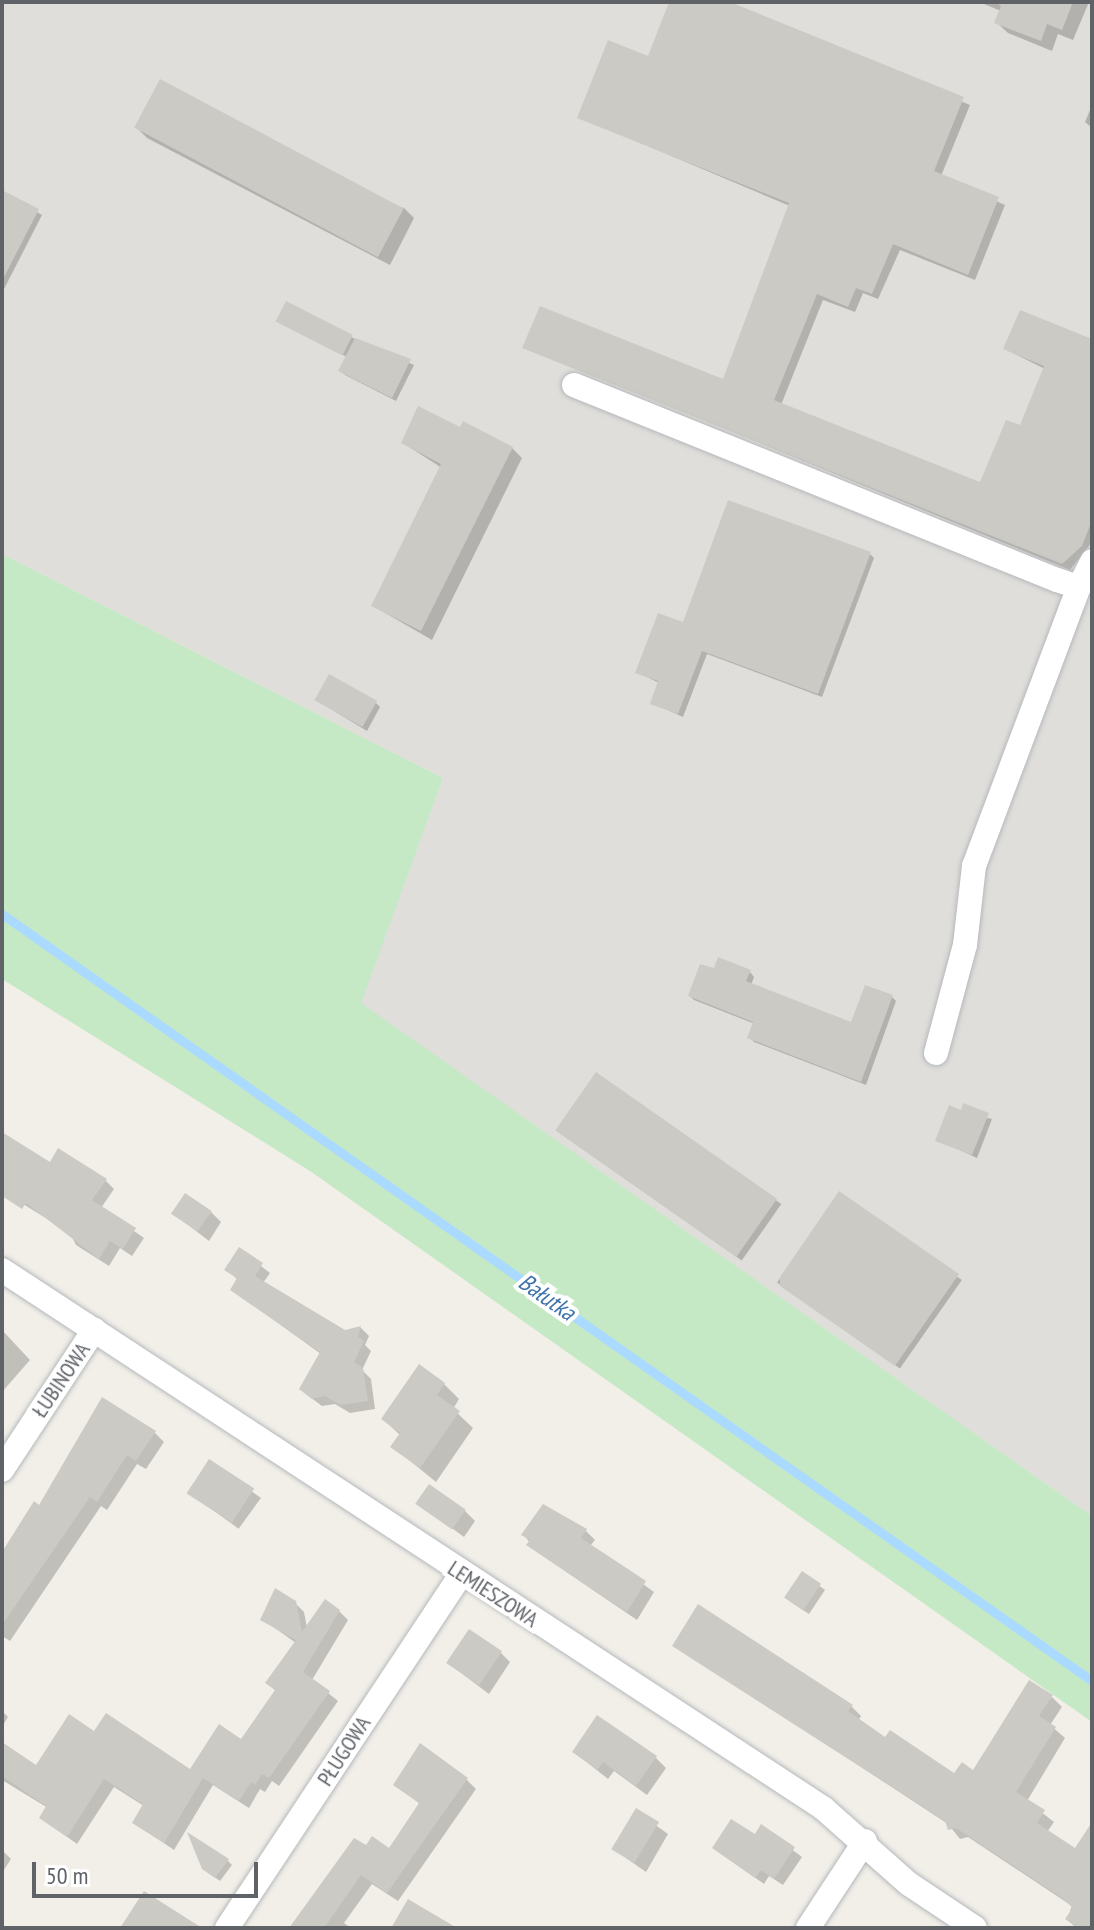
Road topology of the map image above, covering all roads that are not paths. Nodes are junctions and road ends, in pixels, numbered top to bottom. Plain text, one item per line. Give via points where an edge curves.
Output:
1 (574, 385) dead end
2 (1092, 561) edge
3 (1079, 587) junction
4 (936, 1053) dead end
5 (2, 1270) edge
6 (94, 1330) junction
7 (2, 1470) edge
8 (462, 1573) junction
9 (865, 1841) junction
10 (227, 1928) edge
11 (808, 1928) edge
12 (975, 1928) edge

1 - 3 street
2 - 3 street
3 - 4 street via 974,866 965,945
5 - 6 street, LEMIESZOWA
6 - 7 street, ŁUBINOWA
6 - 8 street, LEMIESZOWA
8 - 9 street, LEMIESZOWA
8 - 10 street, PŁUGOWA
9 - 11 street
9 - 12 street, LEMIESZOWA via 909,1884

